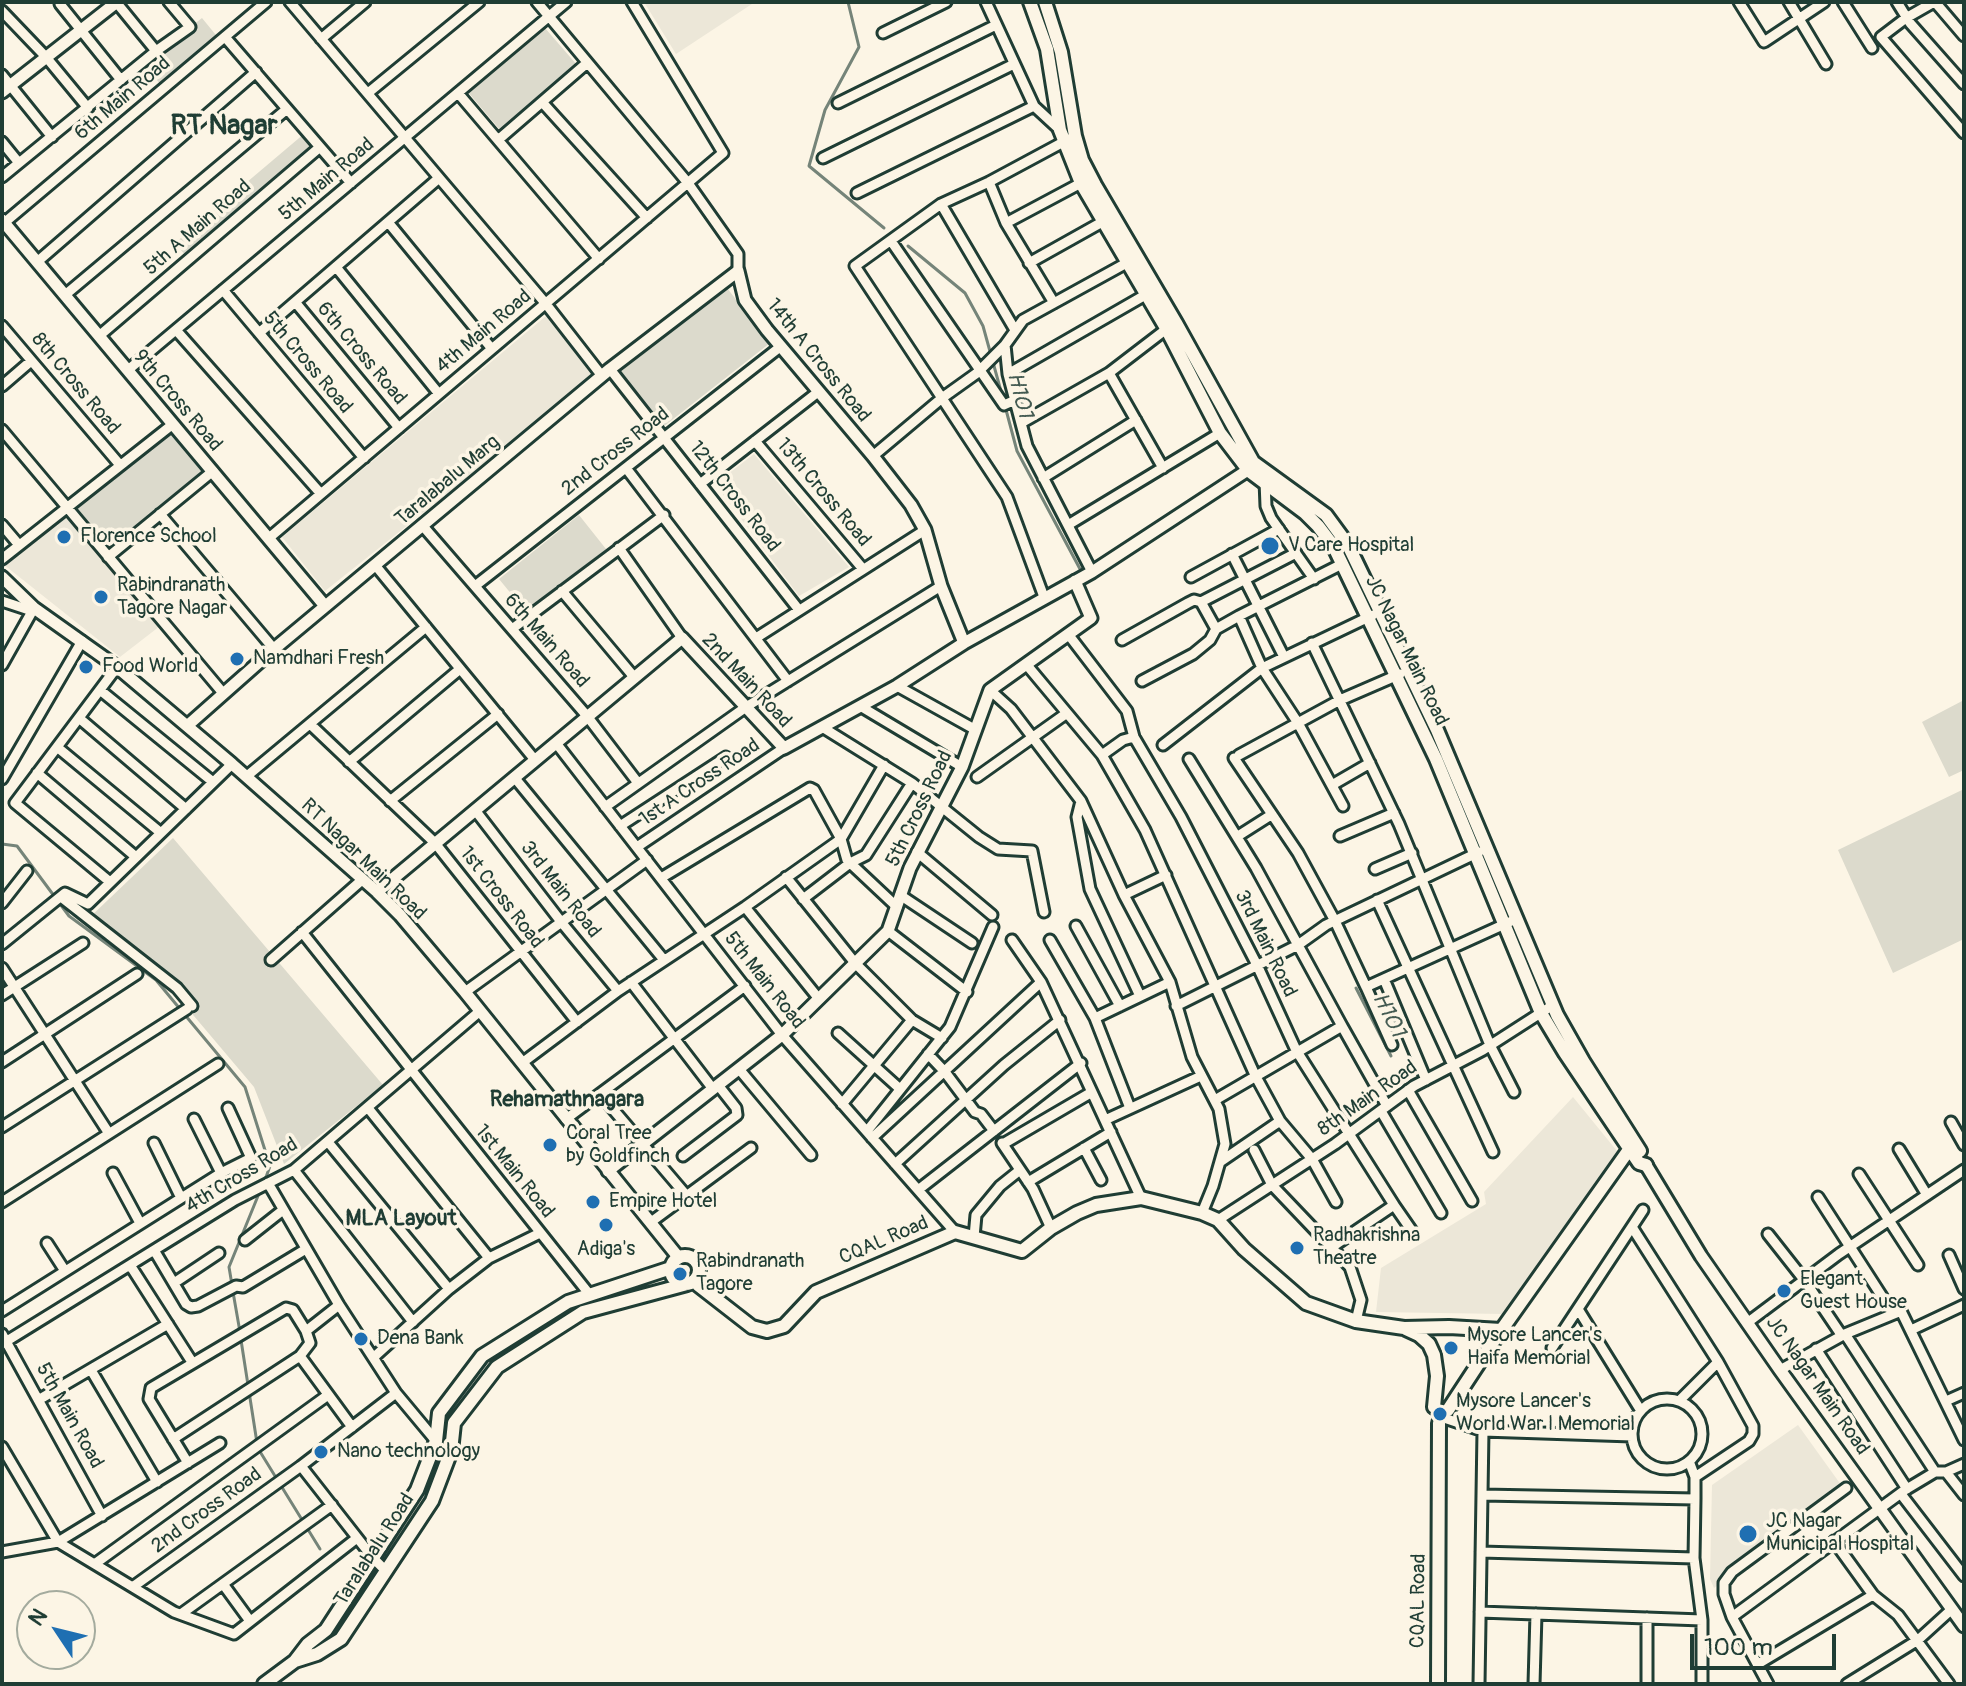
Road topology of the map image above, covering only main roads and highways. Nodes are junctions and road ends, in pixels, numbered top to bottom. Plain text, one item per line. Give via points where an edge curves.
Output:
1 (1030, 2) edge
2 (1045, 2) edge
3 (1066, 136) junction
4 (1133, 260) junction
5 (1171, 326) junction
6 (1252, 468) junction
7 (1267, 479) junction
8 (1374, 614) junction
9 (1632, 1146) junction
10 (1646, 1165) road end
11 (675, 1263) junction
12 (692, 1281) junction
13 (1404, 1328) junction
14 (1501, 1330) junction
15 (1445, 1417) junction
16 (295, 1661) junction
17 (264, 1684) edge
18 (1438, 1684) edge

1 - 3 main road, JC Nagar Main Road via 1047,49
2 - 3 main road, JC Nagar Main Road via 1061,52
3 - 4 main road, JC Nagar Main Road
3 - 4 main road, JC Nagar Main Road via 1081,183
4 - 5 main road, JC Nagar Main Road
4 - 5 main road, JC Nagar Main Road via 1147,294
5 - 6 main road, JC Nagar Main Road
5 - 6 main road, JC Nagar Main Road via 1220,433
6 - 7 main road, JC Nagar Main Road
7 - 8 main road, JC Nagar Main Road via 1318,526
7 - 8 main road, JC Nagar Main Road via 1312,504 1336,526
8 - 9 main road, JC Nagar Main Road via 1547,1009
9 - 10 main road, JC Nagar Main Road via 1639,1163
9 - 14 main road
11 - 12 main road via 674,1279
11 - 12 main road via 688,1256 695,1261 699,1269
11 - 16 main road, Taralabalu Road via 568,1302 482,1356 439,1413 436,1441 417,1490 326,1630
12 - 13 main road, CQAL Road via 752,1327 767,1331 784,1326 816,1292 955,1232 1019,1251 1096,1205 1141,1198 1218,1220 1300,1299 1356,1321
12 - 16 main road, Taralabalu Road via 583,1312 497,1367 454,1423 451,1451 432,1501 341,1639
13 - 14 main road, CQAL Road
13 - 15 main road, CQAL Road via 1429,1344 1437,1376 1432,1418
14 - 15 main road
15 - 18 main road, CQAL Road
16 - 17 main road, Taralabalu Road

